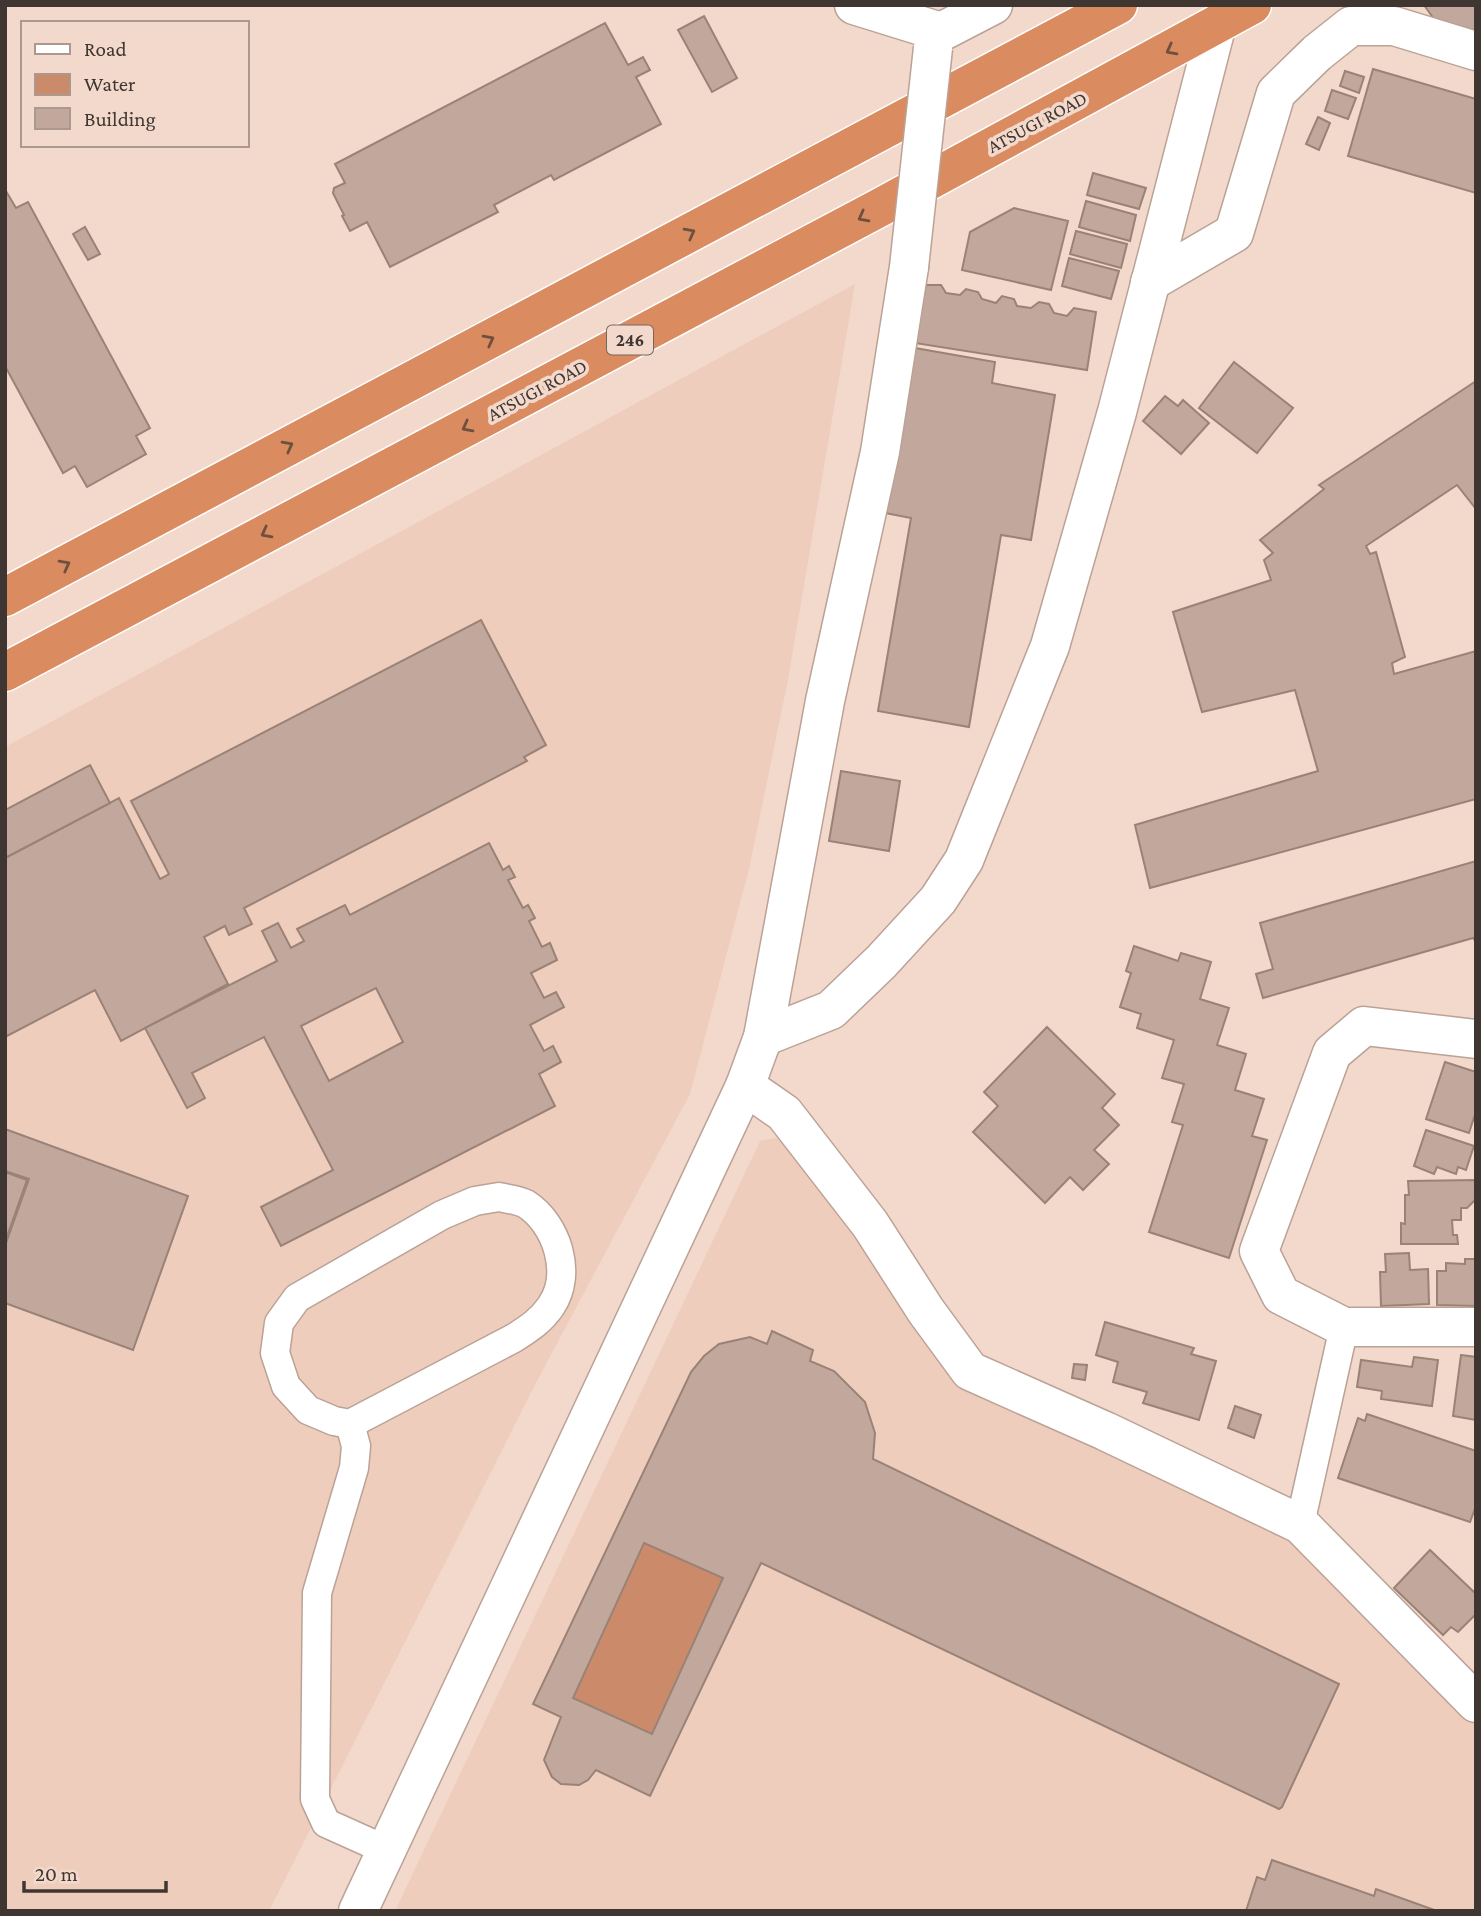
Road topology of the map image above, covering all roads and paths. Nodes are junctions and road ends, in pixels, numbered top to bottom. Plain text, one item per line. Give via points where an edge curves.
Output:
1 (854, 5) edge
2 (993, 5) edge
3 (1118, 5) edge
4 (1252, 5) edge
5 (1217, 24) junction
6 (943, 28) edge
7 (1476, 51) edge
8 (1150, 282) junction
9 (5, 597) edge
10 (5, 672) edge
11 (763, 1037) junction
12 (1476, 1039) edge
13 (745, 1086) junction
14 (1344, 1327) junction
15 (1476, 1327) edge
16 (350, 1424) junction
17 (1300, 1524) junction
18 (1476, 1703) edge
19 (386, 1850) junction
20 (358, 1911) edge

1 - 6 street
2 - 6 street
9 -> 3 highway
4 - 5 highway, ATSUGI ROAD / 246
5 - 8 street
5 -> 10 highway, ATSUGI ROAD / 246
6 - 11 street, bridge via 880,452 825,701
7 - 8 street via 1394,26 1351,26 1276,93 1234,233
8 - 11 street via 1051,646 964,860 938,900 831,1010
11 - 13 street
12 - 14 street via 1364,1026 1332,1054 1259,1251 1281,1295
13 - 17 street via 784,1113 870,1224 970,1371
13 - 19 street
14 - 15 street
14 - 17 lane
16 - 16 lane via 308,1410 286,1386 275,1353 279,1323 297,1298 475,1201 499,1197 524,1203 547,1224 559,1250 561,1278 553,1303 538,1322 514,1338
16 - 19 lane via 356,1446 354,1468 317,1593 315,1799 326,1823
17 - 18 street
19 - 20 street

